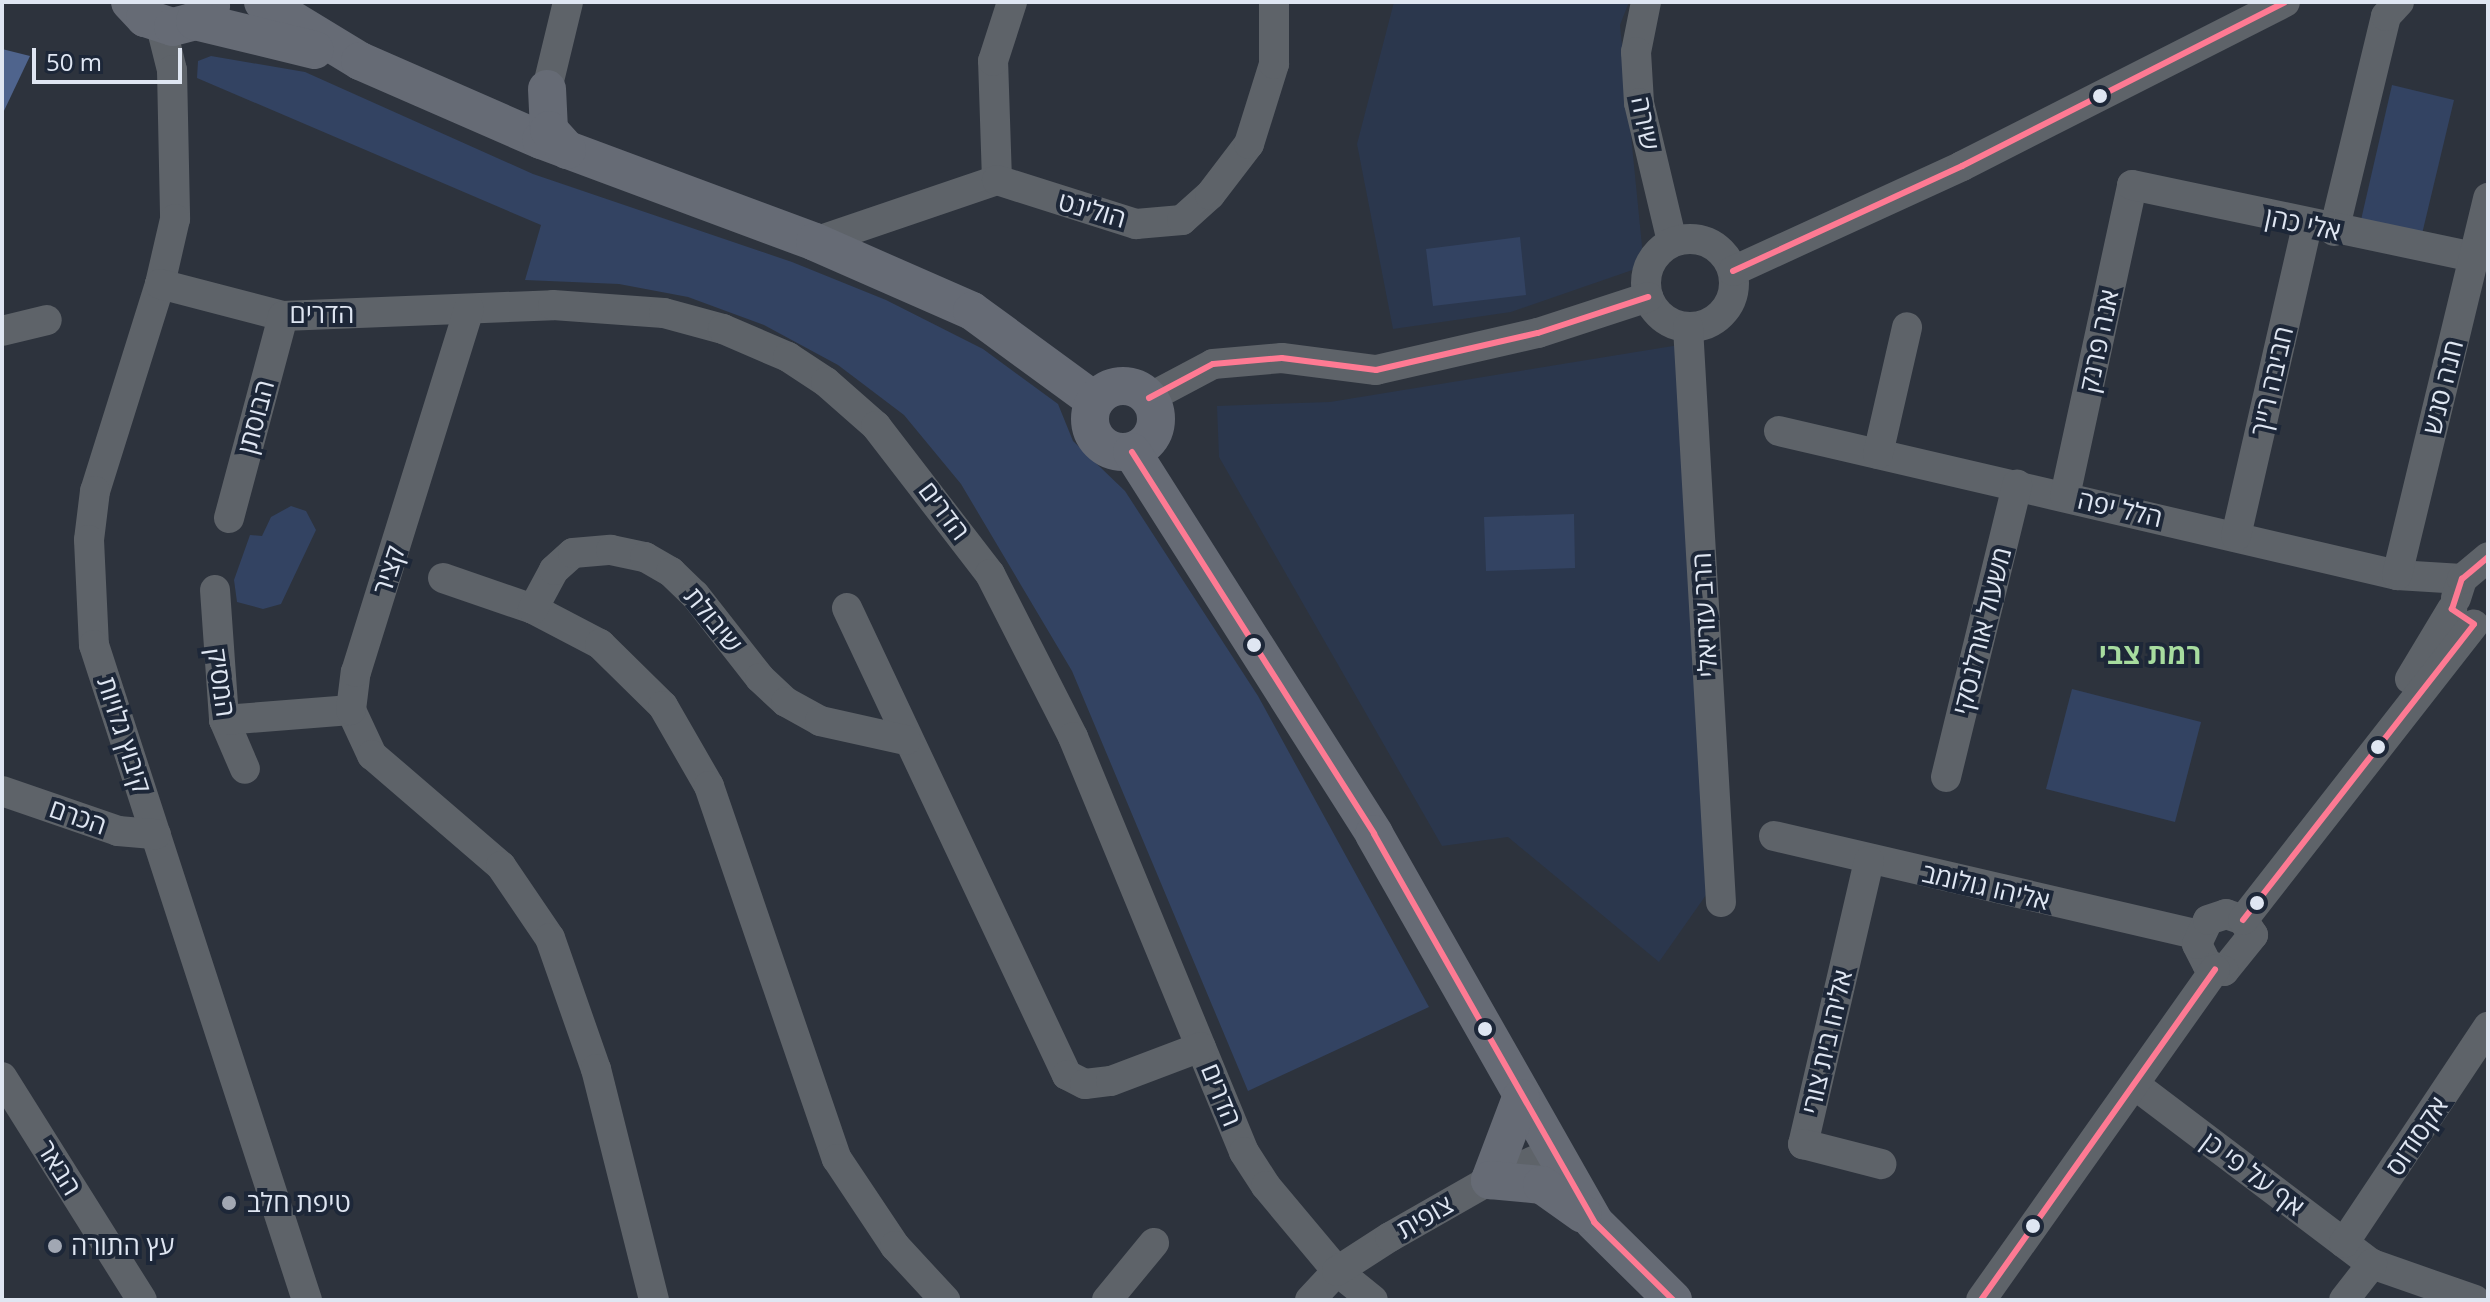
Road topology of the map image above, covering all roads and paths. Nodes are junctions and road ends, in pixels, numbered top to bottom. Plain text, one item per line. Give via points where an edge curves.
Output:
1 (263, 2) edge
2 (568, 2) edge
3 (1012, 2) edge
4 (1274, 2) edge
5 (1646, 2) edge
6 (2285, 2) edge
7 (2399, 2) edge
8 (166, 11) edge
9 (360, 61) junction
10 (547, 89) junction
11 (498, 121) junction
12 (567, 150) junction
13 (997, 180) junction
14 (2132, 185) joint
15 (2488, 198) edge
16 (2321, 228) junction
17 (815, 242) junction
18 (1672, 242) junction
19 (2474, 257) junction
20 (1733, 271) junction
21 (160, 284) junction
22 (1648, 297) junction
23 (469, 309) junction
24 (283, 316) junction
25 (47, 320) dead end
26 (1688, 327) junction
27 (1907, 327) dead end
28 (2, 331) edge
29 (1149, 398) junction
30 (1095, 401) junction
31 (1779, 431) dead end
32 (1132, 452) junction
33 (1878, 454) junction
34 (2017, 485) junction
35 (2065, 496) junction
36 (229, 518) dead end
37 (2236, 536) junction
38 (2488, 557) edge
39 (2397, 575) junction
40 (443, 578) dead end
41 (2462, 579) junction
42 (215, 590) dead end
43 (847, 608) dead end
44 (533, 609) junction
45 (2471, 617) edge
46 (351, 710) junction
47 (224, 720) junction
48 (906, 740) junction
49 (245, 769) dead end
50 (1946, 777) dead end
51 (2, 791) edge
52 (156, 834) junction
53 (1774, 836) dead end
54 (1869, 861) junction
55 (1721, 902) dead end
56 (2243, 920) junction
57 (2198, 935) junction
58 (2215, 969) junction
59 (2488, 1027) edge
60 (1201, 1047) junction
61 (2, 1077) edge
62 (2135, 1085) junction
63 (1521, 1098) junction
64 (1552, 1153) junction
65 (1881, 1164) dead end
66 (1490, 1180) junction
67 (1594, 1222) junction
68 (1154, 1243) dead end
69 (2344, 1243) junction
70 (2372, 1264) junction
71 (1337, 1271) junction
72 (142, 1300) edge
73 (307, 1300) edge
74 (654, 1300) edge
75 (945, 1300) edge
76 (1107, 1300) edge
77 (1310, 1300) edge
78 (1373, 1300) edge
79 (1673, 1300) edge
80 (1981, 1300) edge
81 (2344, 1300) edge
82 (2475, 1300) edge

1 - 9 main road
2 - 10 street
3 - 13 street via 993,61
4 - 13 street, הולינט via 1274,64 1249,144 1210,195 1182,220 1136,224
5 - 18 street, שירה via 1636,52 1639,103
6 - 20 street via 1962,166
7 - 16 street, חביבה רייך via 2386,16
8 - 9 main road
8 - 21 street, קיבוץ גלויות via 175,219
9 - 11 main road
10 - 11 main road
10 - 12 main road via 549,130
11 - 12 main road
12 - 17 main road
13 - 17 street
14 - 16 street, אלי כהן
14 - 35 street, אנה פרנק
15 - 19 street, חנה סנש
16 - 19 street, אלי כהן
16 - 37 street, חביבה רייך
17 - 30 main road via 972,311
18 - 20 street via 1687,238 1716,247
18 - 22 street via 1647,271
19 - 39 street, חנה סנש
20 - 26 street via 1725,310 1702,326
21 - 24 street, הדרים
21 - 52 street, קיבוץ גלויות via 95,491 89,540 94,645
22 - 26 street via 1663,318
22 - 29 street via 1538,333 1376,370 1282,358 1213,364
23 - 24 street, הדרים
23 - 46 street, קציר via 356,672
23 - 60 street, הדרים via 598,304 664,313 723,329 788,357 876,426 990,574 1073,737
24 - 36 street, הבוסתן
25 - 28 street
26 - 55 street, הרב עזריאלי
27 - 33 street
29 - 30 main road via 1121,386
29 - 32 main road via 1156,413 1155,430
30 - 32 main road via 1093,434 1109,450
31 - 33 street, הלל יפה
32 - 63 main road via 1374,834
33 - 34 street, הלל יפה
34 - 35 street, הלל יפה
34 - 50 street, משעול אורלנסקי
35 - 37 street, הלל יפה
37 - 39 street, הלל יפה
38 - 41 street
39 - 41 street, הלל יפה
40 - 44 street
41 - 45 street
42 - 47 street, המסיק
43 - 48 street
44 - 48 street, שיבולת via 554,570 573,553 611,550 645,557 695,595 760,678 786,702 820,721
44 - 75 street via 600,644 663,706 687,744 709,786 837,1159 895,1246
45 - 56 street
46 - 47 street
46 - 74 street via 372,755 501,866 550,938 596,1069
47 - 49 street, המסיק
48 - 60 street via 1067,1075 1085,1084 1111,1081
51 - 52 street, הכרם via 118,831
52 - 73 street, קיבוץ גלויות
53 - 54 street, אליהו גולומב
54 - 57 street, אליהו גולומב
54 - 65 street, אליהו בית צורי via 1803,1144
56 - 57 street via 2216,916
56 - 58 street via 2253,935 2228,970
57 - 58 street via 2199,951
58 - 62 street
59 - 69 street, אקסודוס
60 - 71 street, הדרים via 1244,1152
61 - 72 street, הבאר
62 - 69 street, אף על פי כן
62 - 80 street
63 - 64 main road
63 - 66 main road
64 - 66 street, צופית
64 - 67 main road
66 - 67 main road via 1542,1185
66 - 71 street, צופית
67 - 79 main road
68 - 76 street
69 - 70 street, אף על פי כן
70 - 81 street
70 - 82 street, אף על פי כן
71 - 77 street, צופית
71 - 78 street, הדרים

